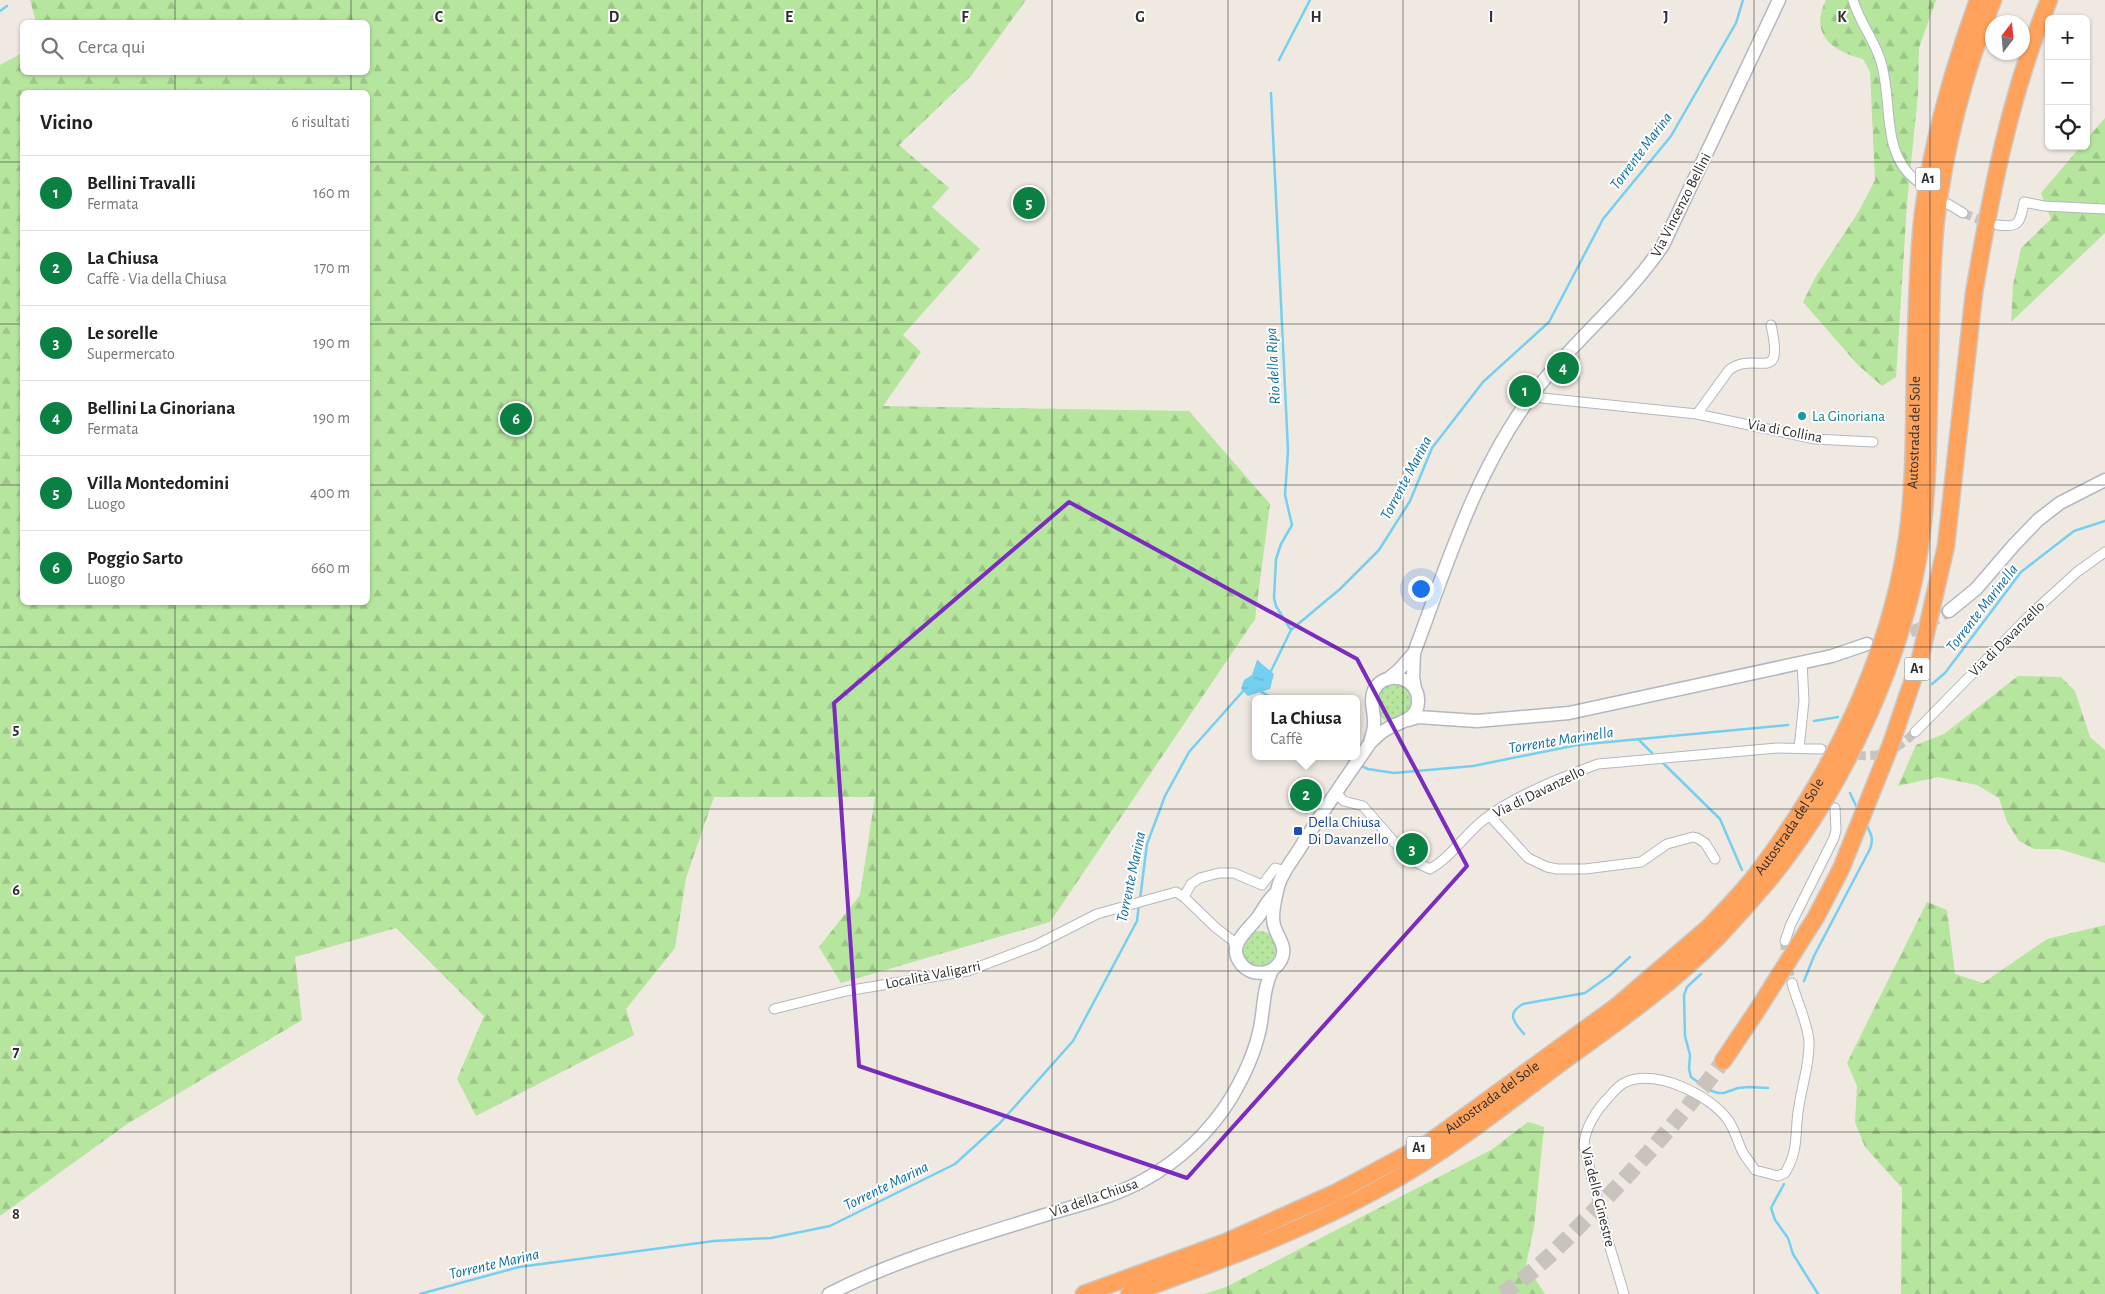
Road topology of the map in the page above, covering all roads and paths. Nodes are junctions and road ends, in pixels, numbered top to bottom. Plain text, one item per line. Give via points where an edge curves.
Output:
1 (1779, 0) edge
2 (1853, 0) edge
3 (1978, 0) edge
4 (1993, 0) edge
5 (2049, 0) edge
6 (1917, 181) dead end
7 (1948, 204) dead end
8 (2105, 209) edge
9 (1963, 213) tunnel mouth
10 (1998, 225) tunnel mouth
11 (1771, 325) dead end
12 (1923, 365) junction
13 (1534, 392) junction
14 (1697, 414) junction
15 (1873, 442) dead end
16 (2105, 480) edge
17 (2105, 552) edge
18 (1949, 611) tunnel mouth
19 (1867, 644) dead end
20 (1414, 652) junction
21 (1802, 662) junction
22 (1388, 679) junction
23 (1416, 694) junction
24 (1373, 708) junction
25 (1448, 719) junction
26 (1402, 722) junction
27 (1915, 732) tunnel mouth
28 (1367, 747) junction
29 (1799, 748) junction
30 (1822, 749) dead end
31 (1360, 757) edge
32 (1358, 760) edge
33 (1336, 793) junction
34 (1835, 808) dead end
35 (1490, 816) junction
36 (1716, 859) dead end
37 (1286, 871) junction
38 (1276, 893) junction
39 (1184, 896) junction
40 (1245, 931) junction
41 (1276, 932) junction
42 (1714, 932) junction
43 (1224, 933) junction
44 (1784, 941) tunnel mouth
45 (1236, 950) junction
46 (1248, 970) junction
47 (1272, 970) junction
48 (1792, 982) tunnel mouth
49 (1263, 996) junction
50 (774, 1009) dead end
51 (1723, 1061) tunnel mouth
52 (828, 1294) edge
53 (1084, 1294) edge
54 (1129, 1294) edge
55 (1624, 1294) edge

1 - 13 main road, Via Vincenzo Bellini via 1663,245 1640,276
2 - 6 street via 1881,62 1896,153 1907,172
3 - 12 highway, Autostrada del Sole / A1 via 1947,92 1929,174 1919,272
4 - 12 highway, Autostrada del Sole / A1 via 1970,67 1942,177
5 - 51 highway, A1, bridge via 2033,38 2002,147 1974,293 1946,546 1920,659 1891,744 1841,869 1816,917
7 - 9 street
8 - 10 street via 2024,202 2017,224
11 - 14 street via 1775,343 1773,361 1736,365
12 - 42 highway, Autostrada del Sole / A1, bridge via 1907,538 1897,594 1871,673 1841,740 1806,805
13 - 14 street, Via di Collina via 1542,398
13 - 20 main road, Via Vincenzo Bellini via 1510,426 1476,488
14 - 15 street, Via di Collina via 1815,439
16 - 18 main road via 2060,503 2038,520 1976,589
17 - 27 street, Via di Davanzello via 2077,572 2032,613
19 - 21 main road
20 - 22 main road, Via Vincenzo Bellini
20 - 23 main road, Via Vincenzo Bellini
21 - 25 main road via 1569,713 1476,721
21 - 29 street via 1804,701
22 - 23 main road via 1406,680
22 - 24 main road, Via della Chiusa via 1374,690
23 - 25 main road via 1432,710
23 - 26 main road via 1416,711
24 - 26 main road via 1385,721
24 - 28 main road, Via della Chiusa via 1374,725
25 - 26 main road via 1418,717
26 - 28 main road, Via della Chiusa via 1385,730
28 - 31 main road, Via della Chiusa
29 - 30 street, Via di Davanzello
29 - 35 street, Via di Davanzello via 1598,764 1521,798
32 - 33 main road, Via della Chiusa
33 - 35 street, Via di Davanzello via 1344,801 1362,806 1409,859 1430,869
33 - 37 main road, Via della Chiusa
34 - 44 street via 1836,830 1829,852
35 - 36 street via 1528,858 1557,869 1641,862 1667,844 1692,837 1705,843
37 - 38 main road, Via della Chiusa
37 - 39 street via 1275,868 1262,885 1234,873 1219,873 1200,878 1191,884
38 - 40 main road, Via della Chiusa
38 - 41 main road, Via della Chiusa via 1273,916
39 - 43 street
39 - 50 street, Località Valigarri via 1169,893 1097,914 1036,945 968,971 846,991
40 - 41 main road via 1266,926
40 - 43 street
40 - 45 main road, Via della Chiusa
41 - 47 main road, Via della Chiusa via 1282,943 1283,955
42 - 53 highway, Autostrada del Sole / A1 via 1430,1142 1335,1193 1226,1242
42 - 54 highway, Autostrada del Sole / A1 via 1690,966 1627,1015 1440,1152 1390,1183 1335,1212 1228,1259
43 - 45 street
45 - 46 main road
46 - 47 main road via 1260,973
46 - 49 main road
47 - 49 main road, Via della Chiusa
48 - 55 street, Via delle Ginestre via 1809,1041 1798,1108 1796,1148 1785,1173 1778,1176 1755,1170 1735,1131 1716,1106 1665,1080 1624,1082 1603,1103 1584,1139 1584,1146
49 - 52 main road, Via della Chiusa via 1260,1027 1252,1055 1230,1099 1212,1125 1164,1168 1124,1190 920,1255

